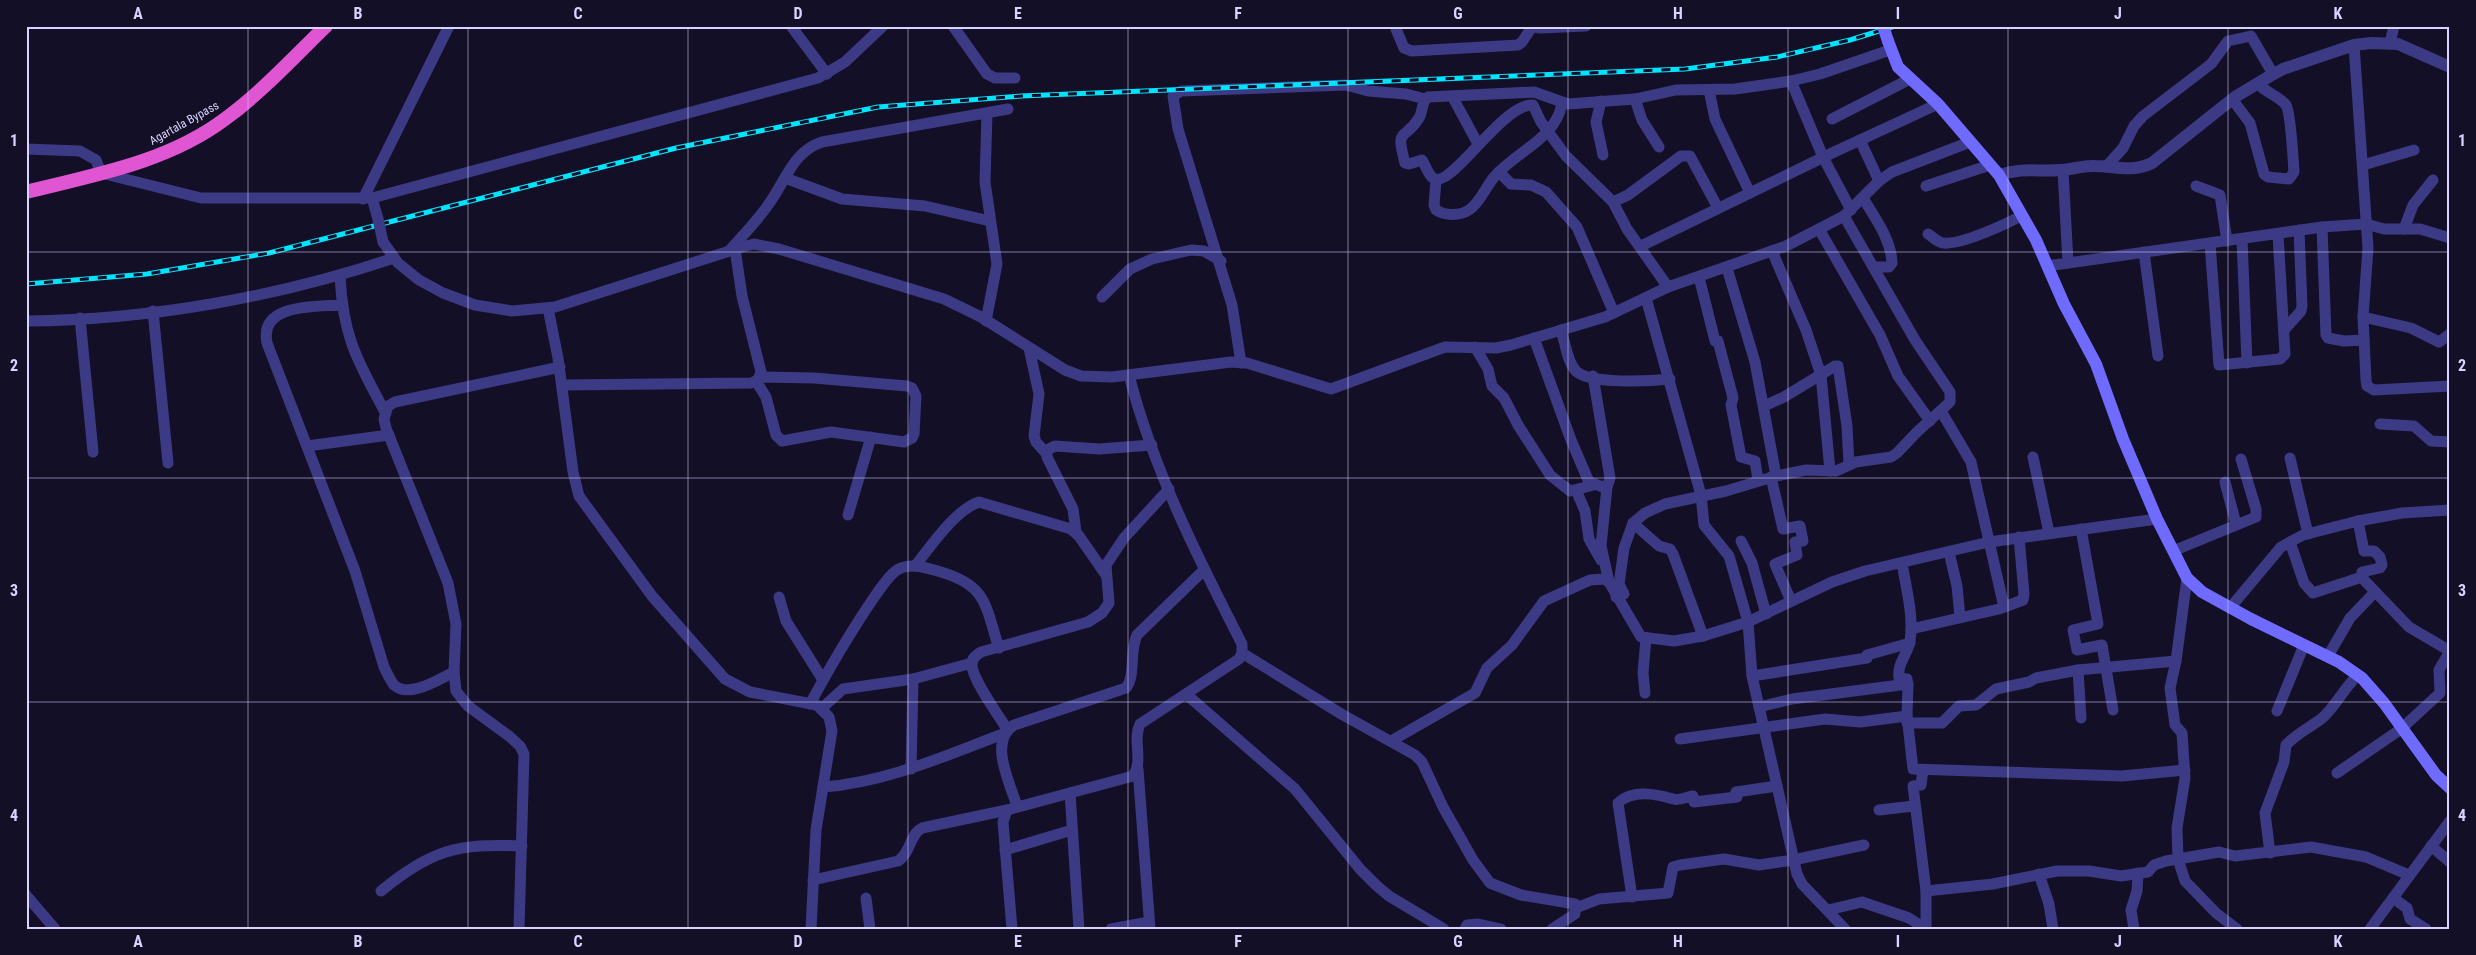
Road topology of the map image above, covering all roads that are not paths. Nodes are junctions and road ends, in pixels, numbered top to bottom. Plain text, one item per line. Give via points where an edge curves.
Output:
1 (326, 26) edge
2 (449, 26) edge
3 (791, 26) edge
4 (883, 26) edge
5 (953, 26) edge
6 (1586, 26) edge
7 (1883, 26) edge
8 (2394, 26) edge
9 (1531, 27) edge
10 (1396, 29) dead end
11 (2390, 43) junction
12 (2354, 45) junction
13 (1889, 46) junction
14 (2450, 67) edge
15 (827, 74) junction
16 (2273, 74) junction
17 (1015, 78) dead end
18 (1910, 79) junction
19 (1791, 81) junction
20 (2258, 83) junction
21 (1709, 90) junction
22 (1452, 96) junction
23 (1425, 99) junction
24 (1635, 99) junction
25 (2232, 99) junction
26 (1601, 102) junction
27 (1562, 104) junction
28 (1938, 104) junction
29 (1008, 109) dead end
30 (987, 113) junction
31 (1832, 120) dead end
32 (1548, 132) junction
33 (1860, 140) junction
34 (1970, 142) junction
35 (1478, 144) junction
36 (1659, 147) dead end
37 (26, 149) edge
38 (2414, 150) dead end
39 (1603, 155) dead end
40 (1823, 157) junction
41 (1990, 165) junction
42 (2363, 165) junction
43 (2106, 167) junction
44 (2063, 170) junction
45 (1499, 172) junction
46 (101, 173) junction
47 (1999, 175) junction
48 (785, 178) junction
49 (1436, 180) junction
50 (2433, 180) dead end
51 (1879, 181) junction
52 (1926, 186) dead end
53 (2196, 186) dead end
54 (26, 192) edge
55 (1750, 193) junction
56 (1863, 198) junction
57 (368, 199) junction
58 (1612, 202) junction
59 (1718, 208) junction
60 (1848, 213) junction
61 (2021, 216) junction
62 (990, 220) junction
63 (2366, 224) junction
64 (2322, 227) junction
65 (1819, 229) junction
66 (2404, 229) junction
67 (2299, 230) junction
68 (1928, 234) dead end
69 (2278, 234) junction
70 (2450, 238) edge
71 (2242, 239) junction
72 (2228, 241) junction
73 (2210, 243) junction
74 (1641, 246) junction
75 (732, 250) junction
76 (1772, 251) junction
77 (2144, 252) junction
78 (394, 258) junction
79 (1220, 260) junction
80 (2068, 263) junction
81 (2047, 266) junction
82 (1727, 268) junction
83 (1875, 268) junction
84 (340, 276) junction
85 (1699, 277) junction
86 (1668, 287) junction
87 (1102, 297) dead end
88 (1646, 298) junction
89 (341, 305) junction
90 (548, 308) junction
91 (153, 311) junction
92 (1614, 313) junction
93 (2363, 317) junction
94 (80, 318) junction
95 (26, 321) edge
96 (986, 321) junction
97 (1561, 330) junction
98 (2284, 330) junction
99 (2450, 334) edge
100 (1534, 338) junction
101 (2364, 340) junction
102 (1475, 347) junction
103 (1029, 348) junction
104 (2158, 356) dead end
105 (1241, 363) junction
106 (2247, 364) junction
107 (560, 367) junction
108 (1129, 375) junction
109 (1821, 375) junction
110 (1593, 376) junction
111 (758, 379) junction
112 (1670, 379) junction
113 (562, 384) junction
114 (2450, 386) edge
115 (1764, 406) junction
116 (1941, 411) junction
117 (385, 412) junction
118 (1930, 421) junction
119 (2380, 424) dead end
120 (1826, 425) junction
121 (1848, 426) junction
122 (389, 435) junction
123 (872, 437) junction
124 (2450, 442) edge
125 (1152, 445) junction
126 (307, 446) junction
127 (93, 452) dead end
128 (1046, 453) junction
129 (2034, 457) dead end
130 (2290, 458) dead end
131 (2241, 459) dead end
132 (168, 463) dead end
133 (1849, 465) junction
134 (1830, 472) junction
135 (1774, 476) junction
136 (1758, 480) junction
137 (2225, 482) dead end
138 (1594, 485) junction
139 (1607, 487) junction
140 (1169, 489) junction
141 (1576, 490) junction
142 (1701, 495) junction
143 (2450, 510) edge
144 (848, 515) dead end
145 (2157, 519) junction
146 (2358, 521) junction
147 (1633, 523) junction
148 (2236, 524) junction
149 (2081, 529) junction
150 (1076, 532) junction
151 (2049, 533) junction
152 (2308, 534) junction
153 (2018, 537) junction
154 (1741, 541) dead end
155 (1989, 542) junction
156 (2290, 542) junction
157 (2173, 551) junction
158 (1949, 552) junction
159 (1902, 563) junction
160 (1604, 564) junction
161 (915, 566) junction
162 (1204, 570) junction
163 (1106, 576) junction
164 (2362, 577) junction
165 (2186, 578) junction
166 (1608, 582) junction
167 (2375, 592) junction
168 (779, 597) dead end
169 (1616, 597) junction
170 (1791, 601) junction
171 (2004, 607) junction
172 (2230, 608) junction
173 (1766, 614) junction
174 (1960, 617) junction
175 (1748, 622) junction
176 (1911, 629) junction
177 (1703, 636) junction
178 (1646, 638) junction
179 (1910, 643) junction
180 (2304, 644) junction
181 (999, 648) junction
182 (1242, 653) junction
183 (2328, 656) junction
184 (2176, 661) junction
185 (972, 663) junction
186 (2107, 667) junction
187 (2078, 670) junction
188 (454, 672) junction
189 (1752, 676) junction
190 (2357, 676) junction
191 (913, 679) junction
192 (823, 680) junction
193 (1908, 684) junction
194 (1645, 693) dead end
195 (1186, 694) junction
196 (810, 704) junction
197 (1759, 707) junction
198 (821, 709) junction
199 (2113, 710) dead end
200 (2276, 711) dead end
201 (2081, 718) dead end
202 (1907, 719) junction
203 (1764, 728) junction
204 (2401, 729) junction
205 (1005, 732) junction
206 (1680, 739) dead end
207 (1391, 741) junction
208 (911, 769) junction
209 (1138, 769) junction
210 (1918, 769) junction
211 (2185, 770) junction
212 (2338, 773) dead end
213 (1777, 786) junction
214 (823, 787) junction
215 (2450, 788) edge
216 (1070, 793) junction
217 (1914, 806) junction
218 (1012, 808) junction
219 (1879, 810) dead end
220 (2450, 821) edge
221 (1072, 830) junction
222 (1864, 845) dead end
223 (522, 846) junction
224 (2431, 846) junction
225 (1005, 850) junction
226 (2270, 853) junction
227 (2178, 859) junction
228 (1793, 860) junction
229 (2450, 862) edge
230 (2138, 873) junction
231 (2039, 874) junction
232 (2409, 876) junction
233 (813, 880) junction
234 (380, 891) dead end
235 (1926, 891) junction
236 (26, 895) edge
237 (1632, 897) junction
238 (866, 898) dead end
239 (2393, 898) junction
240 (1576, 908) junction
241 (1828, 910) junction
242 (1150, 925) edge
243 (56, 929) edge
244 (519, 929) edge
245 (811, 929) edge
246 (870, 929) edge
247 (1012, 929) edge
248 (1079, 929) edge
249 (1111, 929) edge
250 (1444, 929) edge
251 (1465, 929) edge
252 (1500, 929) edge
253 (1552, 929) edge
254 (1845, 929) edge
255 (1926, 929) edge
256 (2053, 929) edge
257 (2134, 929) edge
258 (2237, 929) edge
259 (2370, 929) edge
260 (2426, 929) edge

1 - 46 highway, Agartala Bypass via 224,120 156,157
2 - 57 street
3 - 15 street
4 - 15 street via 845,62
5 - 17 street via 987,74 995,78
6 - 9 street
7 - 13 main road, bridge
8 - 11 street
9 - 10 street via 1518,45 1412,51 1404,48
11 - 12 street
11 - 14 street
12 - 16 street
12 - 42 street
13 - 18 main road via 1898,67
13 - 19 street via 1828,72
15 - 57 street
16 - 20 street
16 - 43 street via 2251,36 2228,41 2211,64 2139,121 2123,148
18 - 28 main road
18 - 31 street
19 - 21 street
19 - 40 street
20 - 25 street
20 - 25 street via 2288,110 2294,172 2289,179 2264,174 2250,123
21 - 24 street via 1671,91
21 - 55 street via 1715,119
22 - 23 street
22 - 27 street via 1534,92
22 - 35 street
23 - 49 street via 1418,120 1402,134 1400,143 1405,163 1422,160
23 - 79 street via 1346,85 1175,94 1178,129
24 - 26 street
24 - 36 street via 1642,120
25 - 43 street via 2152,164 2124,170
26 - 27 street
26 - 39 street via 1596,122
27 - 32 street via 1557,122
28 - 33 street
28 - 34 main road
29 - 30 street
30 - 48 street via 822,142 805,149
30 - 62 street via 985,182
32 - 35 street via 1533,105 1527,104
32 - 45 street
32 - 58 street via 1566,156
33 - 40 street
33 - 51 street
34 - 41 main road
34 - 51 street via 1911,163
35 - 49 street via 1452,173
37 - 46 street via 80,151 96,160
38 - 42 street
40 - 55 street
40 - 60 street
41 - 47 main road
41 - 52 street
42 - 63 street
43 - 44 street
44 - 47 street via 2020,169
44 - 80 street
45 - 49 street via 1472,208 1452,215 1436,210
45 - 92 street via 1511,184 1531,185 1546,192 1577,228
46 - 54 highway, Agartala Bypass
46 - 57 street via 201,198
47 - 61 main road
48 - 62 street via 842,199 919,205
48 - 75 street
50 - 66 street via 2413,205
51 - 56 street
53 - 72 street via 2220,195
55 - 59 street
56 - 60 street
56 - 83 street via 1886,236 1892,258 1889,267
57 - 78 street, bridge via 378,219 383,242
58 - 59 street via 1628,196 1686,155 1690,156
58 - 74 street
59 - 74 street
60 - 65 street
60 - 83 street
61 - 68 street via 2000,227 1951,243 1940,243
61 - 81 main road
62 - 96 street via 996,264
63 - 64 street
63 - 66 street via 2384,229
63 - 93 street via 2368,248
64 - 67 street
64 - 101 street via 2326,335 2344,341
65 - 76 street
65 - 118 street via 1880,335 1898,376
66 - 70 street via 2427,230
67 - 69 street
67 - 98 street via 2302,306
69 - 71 street
69 - 98 street
71 - 72 street
71 - 106 street
72 - 73 street
73 - 77 street
73 - 106 street via 2217,362 2222,366
74 - 86 street
75 - 90 street
75 - 96 street via 754,244 779,248 944,299
75 - 111 street via 759,362
76 - 82 street
76 - 109 street via 1806,330
77 - 80 street
77 - 104 street
78 - 84 street
78 - 90 street via 419,280 443,293 476,304 512,311
79 - 87 street via 1204,251 1190,250 1152,259 1130,269
79 - 105 street via 1235,315
80 - 81 street
81 - 145 main road via 2096,364
82 - 85 street
82 - 115 street via 1755,362
83 - 116 street via 1914,340 1950,392 1950,402
84 - 89 street
84 - 91 street via 224,301
85 - 86 street
85 - 136 street via 1715,341 1718,340 1726,367 1741,457 1755,462
86 - 88 street
88 - 92 street
88 - 112 street
89 - 117 street via 352,348
89 - 126 street via 296,308 283,312 267,325 267,343
90 - 107 street
91 - 94 street
91 - 132 street
92 - 97 street
93 - 99 street via 2411,328 2439,342
93 - 101 street
94 - 95 street
94 - 127 street
96 - 103 street
97 - 100 street
97 - 110 street via 1575,371
98 - 106 street via 2283,358
100 - 102 street via 1505,346
100 - 138 street via 1571,440
101 - 114 street via 2366,380 2370,389
102 - 105 street via 1445,347 1331,389
102 - 141 street via 1488,369 1492,386 1504,398 1550,475 1566,489
103 - 108 street via 1081,376
103 - 128 street via 1039,394 1034,436
105 - 108 street via 1214,363
107 - 113 street
107 - 117 street via 395,402
108 - 125 street
109 - 115 street via 1784,398
109 - 120 street
109 - 121 street via 1835,366 1840,369
110 - 112 street via 1625,383
110 - 139 street via 1610,478
111 - 113 street
111 - 123 street via 776,436 782,441 827,432
111 - 123 street via 859,382 912,388 916,396 912,438 901,442
112 - 142 street
113 - 196 street via 579,496 652,596 730,682 750,692
115 - 135 street
116 - 118 street
116 - 155 street via 1972,462
117 - 122 street
118 - 133 street via 1897,453
119 - 124 street via 2414,426 2431,441
120 - 121 street
120 - 134 street
121 - 133 street
122 - 126 street
122 - 188 street via 448,583 456,624
123 - 144 street
125 - 128 street via 1099,449 1054,446
125 - 140 street
126 - 188 street via 355,571 391,681 404,690 421,687
128 - 150 street via 1073,509
129 - 151 street
130 - 152 street
131 - 148 street via 2258,514
133 - 134 street
134 - 135 street via 1806,470
135 - 136 street
135 - 170 street via 1783,529 1800,526 1803,541 1795,542 1797,555 1775,564
136 - 142 street
137 - 148 street
138 - 139 street
138 - 141 street
139 - 160 street via 1601,546
140 - 162 street
140 - 163 street via 1110,556
141 - 160 street via 1585,512 1589,539
142 - 147 street via 1658,507
142 - 175 street via 1704,525 1729,556
143 - 146 street via 2402,513
145 - 149 street
145 - 157 main road
146 - 152 street
146 - 164 street via 2364,551 2374,551 2382,565 2362,572
147 - 169 street via 1624,548 1619,584 1624,594
147 - 177 street via 1659,546 1670,549
148 - 157 street
149 - 151 street
149 - 186 street via 2098,624 2073,630 2077,650 2102,645
150 - 161 street via 980,502 954,520
150 - 163 street
151 - 153 street
152 - 156 street
153 - 155 street
153 - 171 street via 2023,600
154 - 173 street via 1752,563
155 - 158 street
155 - 171 street
156 - 164 street via 2304,583 2313,592
156 - 172 street via 2281,546
157 - 165 main road
158 - 159 street
158 - 174 street
159 - 170 street via 1864,571
159 - 176 street
160 - 166 street
161 - 181 street via 960,578 977,589
161 - 192 street via 896,571 886,582
162 - 182 street via 1242,644
162 - 205 street via 1137,635 1132,645 1126,688
163 - 181 street via 1109,603 1098,617
164 - 167 street
165 - 172 main road via 2202,592
165 - 184 street
166 - 169 street
166 - 207 street via 1604,579 1590,580 1544,601 1512,645 1487,668 1474,694
167 - 183 street via 2355,612
167 - 204 street via 2409,627 2450,652 2439,670 2440,693
168 - 192 street via 784,617
169 - 178 street via 1640,637
170 - 173 street
171 - 174 street
172 - 180 main road
173 - 175 street
174 - 176 street
175 - 177 street
175 - 189 street
176 - 179 street
177 - 178 street via 1674,641
178 - 194 street
179 - 189 street via 1867,655 1867,658
179 - 193 street via 1898,664 1899,678 1907,679
180 - 183 main road
180 - 200 street
181 - 185 street via 981,652
182 - 195 street via 1239,659
182 - 207 street via 1343,716
183 - 190 main road
184 - 186 street
184 - 211 street via 2170,680 2170,698 2176,725 2182,733
185 - 191 street
185 - 205 street via 974,675
186 - 187 street
186 - 199 street
187 - 201 street
187 - 202 street via 1996,689 1976,705 1960,706 1942,723
188 - 223 street via 456,691 461,699 509,736 524,754
189 - 197 street
190 - 204 main road via 2384,703
190 - 226 street via 2321,718 2286,745 2284,762 2265,813
191 - 198 street via 842,689
191 - 208 street
192 - 196 street
193 - 197 street via 1792,699
193 - 202 street
195 - 209 street via 1140,724 1137,733
195 - 250 street via 1295,789 1360,870 1377,886
196 - 198 street
197 - 203 street
198 - 214 street via 829,717 832,731
202 - 203 street via 1860,722 1825,719
202 - 210 street
203 - 206 street
203 - 213 street
204 - 212 street
204 - 215 main road
205 - 208 street
205 - 218 street via 1001,746
207 - 240 street via 1406,748 1422,762 1443,807 1490,883 1521,895 1572,903
208 - 214 street via 876,779
209 - 216 street via 1133,776
209 - 242 street
210 - 211 street via 2122,776
210 - 217 street via 1921,785 1913,786
211 - 227 street via 2177,828
213 - 228 street
213 - 237 street via 1736,792 1737,797 1708,802 1694,802 1693,796 1674,800 1654,794 1624,797 1618,803
214 - 233 street
216 - 218 street
216 - 221 street
217 - 219 street
217 - 235 street
218 - 225 street via 1003,822
218 - 233 street via 922,828 914,836 908,852 898,861
220 - 224 street
221 - 225 street
221 - 248 street
222 - 228 street
223 - 234 street via 473,846 433,856 409,868
223 - 244 street
224 - 229 street
224 - 232 street
225 - 247 street
226 - 227 street via 2235,856 2218,852
226 - 232 street via 2311,847 2366,857
227 - 230 street
227 - 258 street via 2185,881
228 - 237 street via 1759,865 1724,859 1680,865 1671,870 1668,893
228 - 241 street via 1802,884
230 - 231 street via 2121,876 2089,871
230 - 257 street via 2131,910
231 - 235 street via 1993,884
231 - 256 street
232 - 239 street
233 - 245 street
235 - 255 street
236 - 243 street
237 - 240 street via 1599,899
238 - 246 street
239 - 259 street
239 - 260 street via 2407,908 2410,919
240 - 253 street via 1574,914
241 - 254 street
241 - 255 street via 1862,902 1909,918
242 - 249 street
251 - 252 street via 1467,925 1478,924

